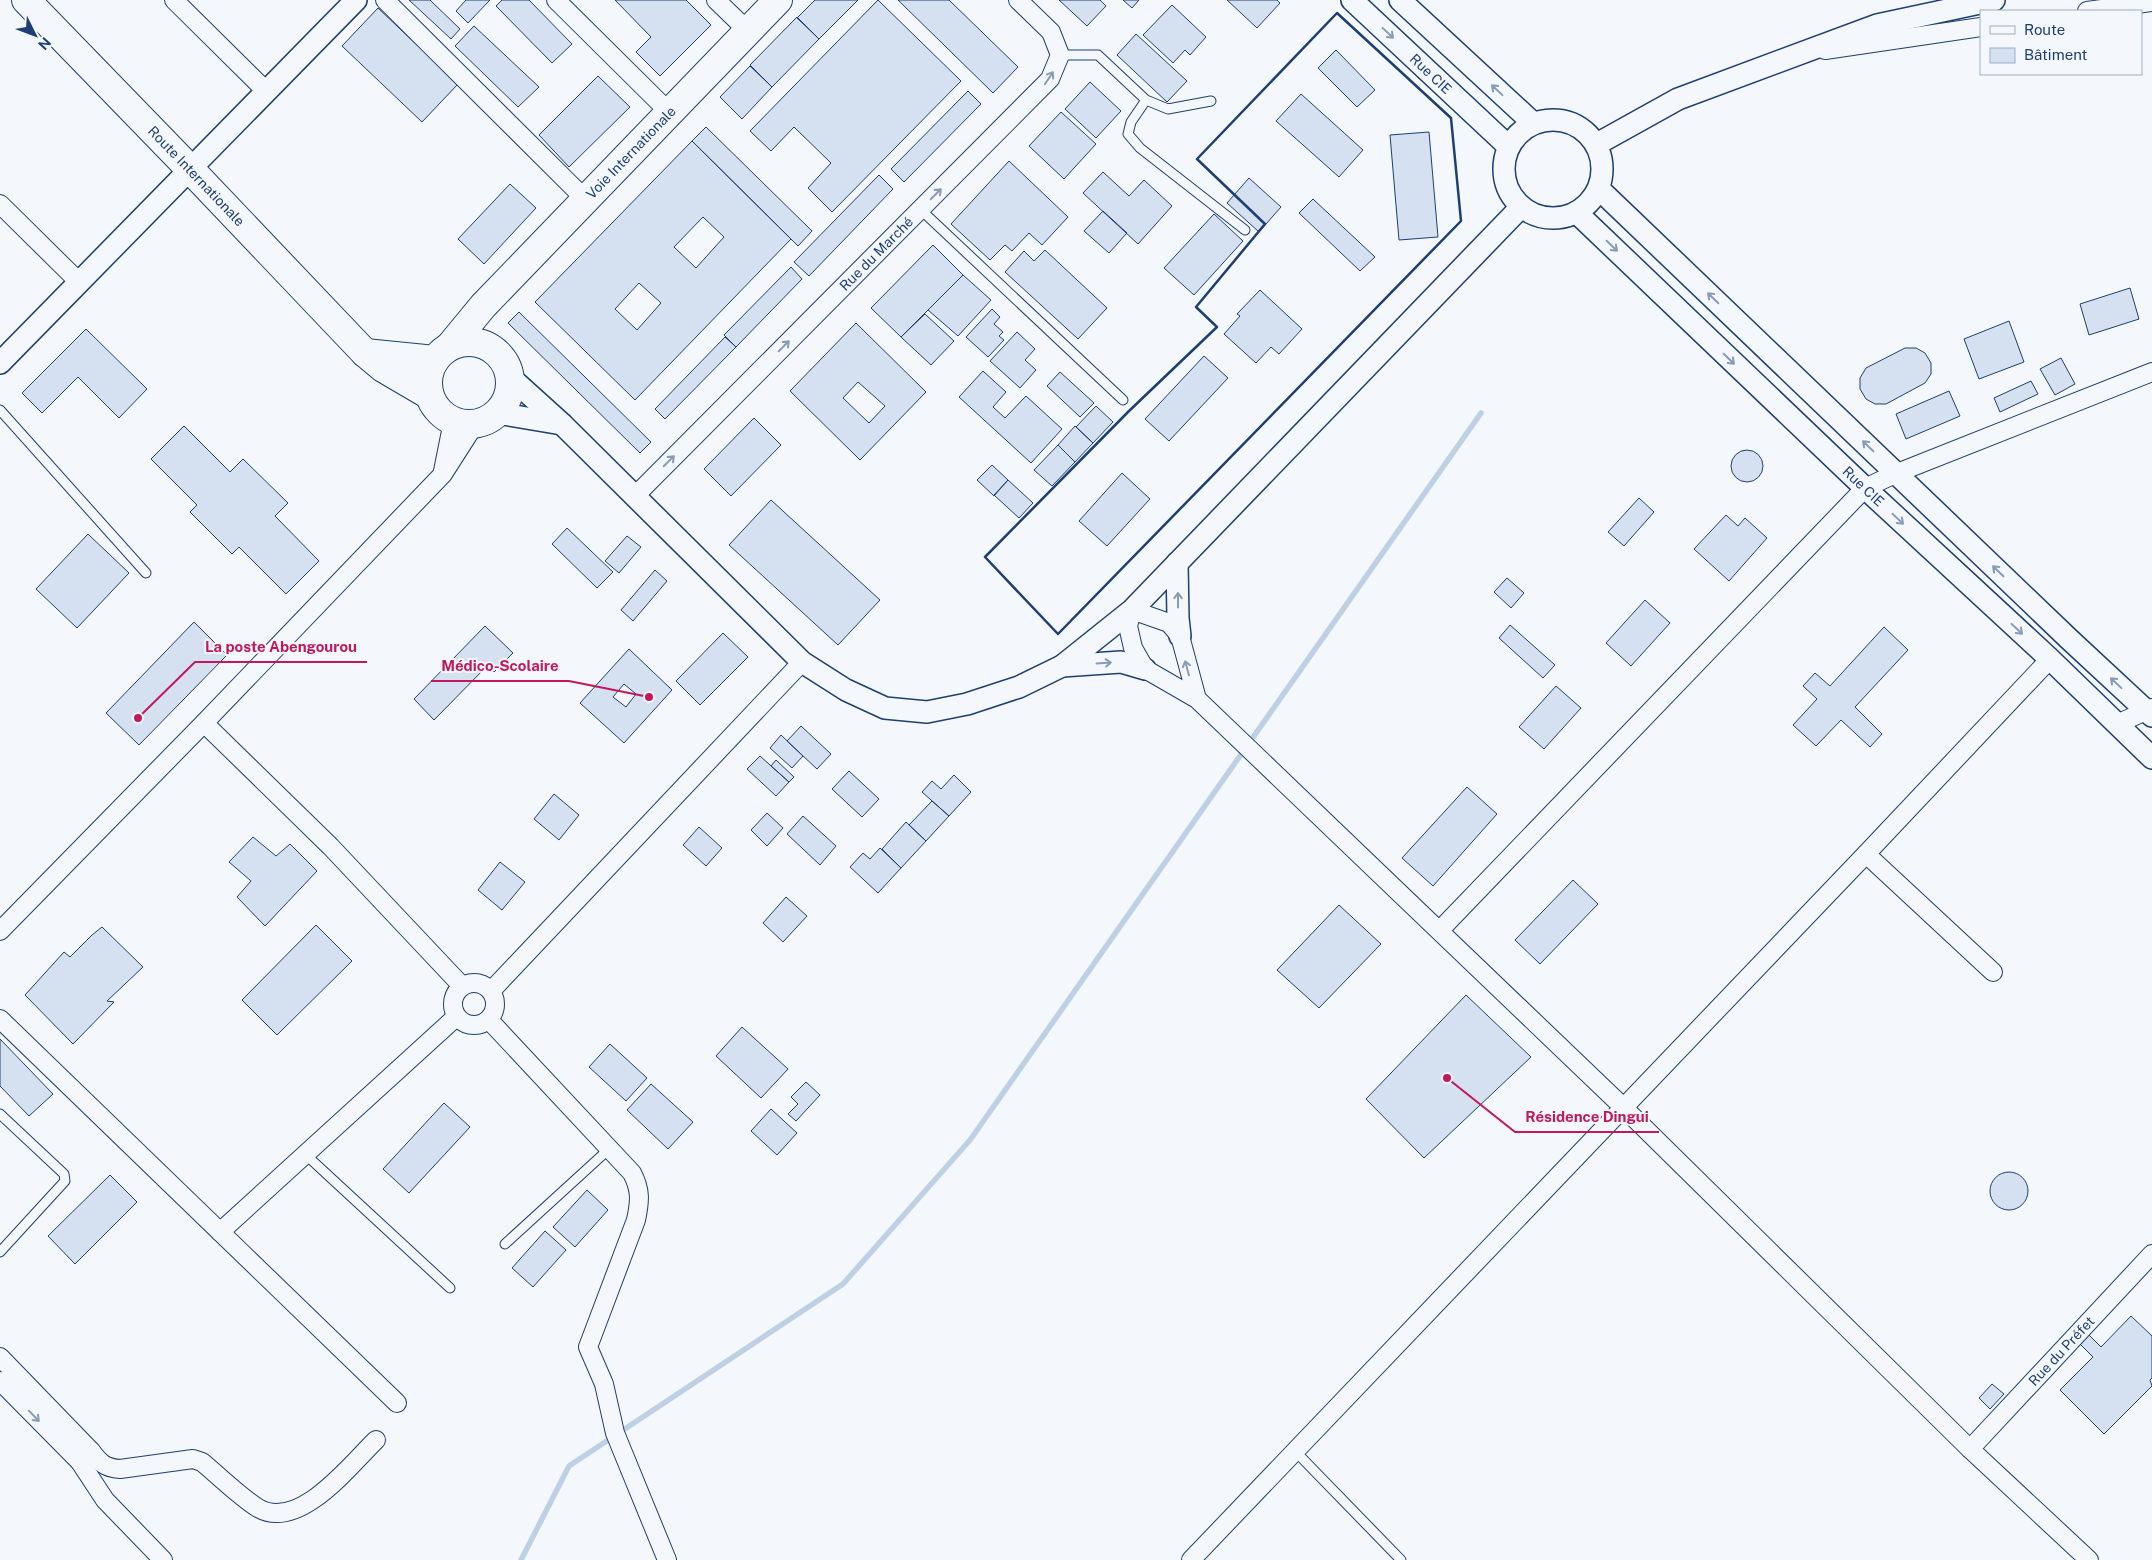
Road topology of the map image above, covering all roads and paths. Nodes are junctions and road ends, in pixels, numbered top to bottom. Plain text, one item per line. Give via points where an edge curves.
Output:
1 (26, 0) edge
2 (174, 0) edge
3 (356, 0) edge
4 (385, 0) edge
5 (556, 0) edge
6 (716, 0) edge
7 (778, 0) edge
8 (1018, 0) edge
9 (1352, 0) edge
10 (1400, 0) edge
11 (1994, 0) edge
12 (2152, 2) edge
13 (2094, 10) edge
14 (1980, 27) edge
15 (749, 32) junction
16 (1798, 54) junction
17 (1060, 55) junction
18 (266, 92) junction
19 (1146, 100) junction
20 (1210, 101) dead end
21 (669, 112) junction
22 (1533, 122) junction
23 (1596, 144) junction
24 (1508, 146) junction
25 (189, 168) junction
26 (1599, 189) junction
27 (586, 200) junction
28 (0, 204) edge
29 (1521, 207) junction
30 (920, 210) junction
31 (1576, 213) junction
32 (1245, 230) dead end
33 (79, 282) junction
34 (483, 306) junction
35 (480, 343) junction
36 (364, 353) junction
37 (442, 353) junction
38 (0, 362) edge
39 (2152, 372) edge
40 (510, 377) junction
41 (430, 395) junction
42 (1123, 400) dead end
43 (0, 410) edge
44 (475, 419) junction
45 (562, 424) junction
46 (1897, 473) junction
47 (1865, 488) junction
48 (635, 496) junction
49 (1177, 563) junction
50 (146, 573) dead end
51 (1132, 610) junction
52 (1180, 636) junction
53 (2050, 659) junction
54 (802, 662) junction
55 (1062, 666) junction
56 (1145, 669) junction
57 (1197, 698) junction
58 (2150, 711) edge
59 (204, 722) junction
60 (2117, 724) junction
61 (2152, 758) edge
62 (1866, 854) junction
63 (1440, 930) junction
64 (0, 931) edge
65 (1992, 972) dead end
66 (462, 986) junction
67 (491, 991) junction
68 (456, 1017) junction
69 (0, 1019) edge
70 (489, 1020) junction
71 (1623, 1107) junction
72 (0, 1114) edge
73 (609, 1149) junction
74 (305, 1154) junction
75 (220, 1232) junction
76 (505, 1244) dead end
77 (0, 1252) edge
78 (2152, 1254) edge
79 (450, 1288) dead end
80 (0, 1357) edge
81 (0, 1381) edge
82 (397, 1403) dead end
83 (376, 1440) dead end
84 (1970, 1449) junction
85 (1295, 1451) junction
86 (85, 1457) junction
87 (2079, 1557) edge
88 (163, 1560) edge
89 (666, 1560) edge
90 (1191, 1560) edge
91 (1401, 1560) edge

1 - 25 main road, Route Internationale
2 - 18 street
3 - 18 street
4 - 27 street
5 - 21 street
6 - 15 street
7 - 15 main road, Voie Internationale
8 - 17 street via 1051,32
9 -> 24 street, Rue CIE
22 -> 10 street
11 - 16 street via 1877,25
12 - 13 street
14 - 16 street
15 - 21 main road, Voie Internationale
16 - 23 street via 1678,99
17 - 19 lane via 1098,55
30 -> 17 street, Rue du Marché via 1050,78
18 - 25 street
19 - 20 lane via 1168,109
19 - 32 lane via 1131,122 1128,134 1140,148
21 - 27 main road, Voie Internationale
22 - 23 street via 1557,118 1580,126
22 - 24 street
23 - 26 street via 1603,166
24 - 29 street via 1503,168 1507,190
25 - 33 street
25 - 36 main road, Route Internationale
26 - 31 street
46 -> 26 street
27 - 34 main road, Voie Internationale
28 - 33 street
29 - 31 street via 1534,215 1548,218 1563,218
29 - 49 street
30 - 42 lane
48 -> 30 street, Rue du Marché
31 -> 47 street, Rue CIE
33 - 38 street
34 - 35 main road
34 - 37 main road, Voie Internationale
35 - 37 main road via 465,342
35 - 40 main road via 500,356
36 - 37 main road
36 - 41 main road, Route Internationale
37 - 41 main road via 430,371
39 - 46 street
40 - 44 main road via 507,396
40 - 45 street
41 - 44 main road via 434,406 443,415
43 - 50 lane
44 - 45 street
44 - 59 street via 443,474
45 - 48 street
46 - 47 street
58 -> 46 street via 2069,639
47 -> 53 street, Rue CIE
47 - 63 street
48 - 54 street
49 - 51 street
52 -> 49 street
51 - 52 street via 1169,623
51 - 55 street
51 - 56 street via 1128,626 1133,648
57 -> 52 street
53 - 60 street, Rue CIE
53 - 62 street
54 - 55 street via 846,690 886,708 927,712 967,704 1018,687
54 - 67 street
55 -> 56 street via 1121,662
56 - 57 street
57 - 63 street
58 - 60 street
59 - 64 street
59 - 66 street via 331,847
60 - 61 street, Rue CIE
62 - 65 street
62 - 71 street
63 - 71 street
66 - 67 street via 477,983
66 - 68 street via 453,998
67 - 70 street via 495,1004
68 - 70 street via 461,1022 476,1026
68 - 74 street
69 - 75 street
70 - 73 street
71 - 84 street
71 - 85 street
72 - 77 lane via 64,1174 65,1181
73 - 76 lane
73 - 89 street via 632,1172 639,1187 639,1206 588,1347 604,1384 615,1433
74 - 75 street
74 - 79 lane
75 - 82 street
78 - 84 street, Rue du Préfet
80 - 86 street
81 -> 86 street
83 - 86 street via 319,1496 308,1504 282,1512 259,1508 202,1462 193,1459 110,1468
84 - 87 street
85 - 90 street
85 - 91 lane
86 - 88 street via 105,1500

